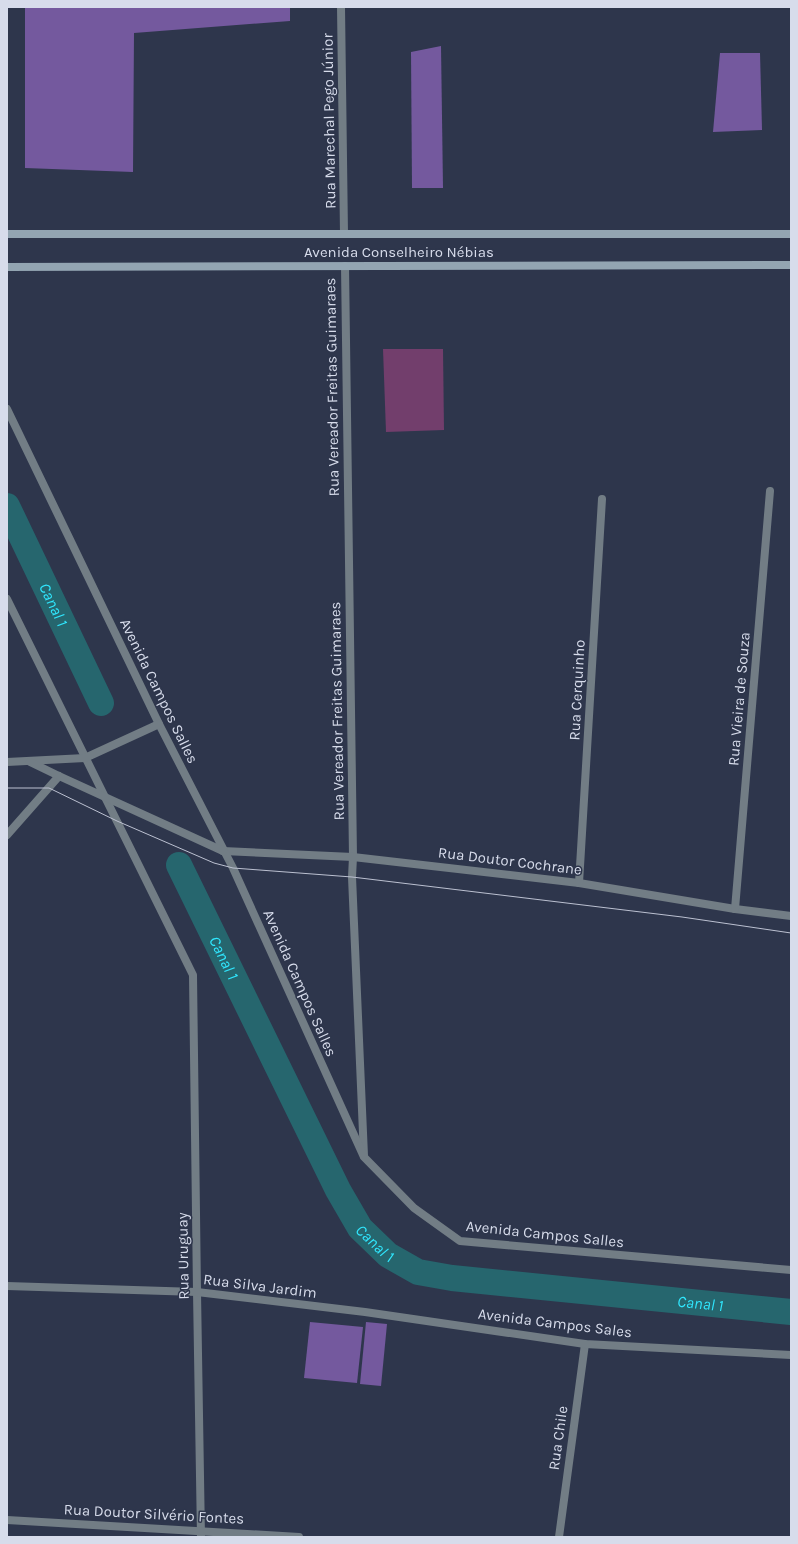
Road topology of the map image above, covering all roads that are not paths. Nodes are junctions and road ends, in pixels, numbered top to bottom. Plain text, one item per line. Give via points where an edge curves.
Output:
1 (341, 7) edge
2 (7, 234) edge
3 (344, 234) junction
4 (791, 234) edge
5 (791, 265) edge
6 (345, 266) junction
7 (7, 267) edge
8 (7, 409) edge
9 (770, 491) dead end
10 (602, 499) dead end
11 (7, 599) edge
12 (159, 724) junction
13 (86, 758) junction
14 (7, 762) edge
15 (30, 762) junction
16 (59, 776) junction
17 (104, 796) junction
18 (7, 835) edge
19 (223, 851) junction
20 (353, 857) junction
21 (579, 883) junction
22 (735, 909) junction
23 (791, 916) edge
24 (364, 1156) junction
25 (791, 1270) edge
26 (7, 1286) edge
27 (197, 1292) junction
28 (364, 1312) joint
29 (585, 1344) junction
30 (791, 1355) edge
31 (7, 1520) edge
32 (200, 1534) edge
33 (300, 1537) edge
34 (559, 1537) edge

1 - 3 street, Rua Marechal Pego Júnior
2 - 3 main road, Avenida Conselheiro Nébias
3 - 4 main road, Avenida Conselheiro Nébias
5 - 6 main road, Avenida Conselheiro Nébias
6 - 7 main road, Avenida Conselheiro Nébias
6 - 20 street, Rua Vereador Freitas Guimaraes
8 - 12 street, Avenida Campos Salles
9 - 22 street, Rua Vieira de Souza
10 - 21 street, Rua Cerquinho
11 - 13 street
12 - 13 street
12 - 19 street, Avenida Campos Salles
13 - 15 street
13 - 17 street
14 - 15 street
15 - 16 street
16 - 17 street
16 - 18 street
17 - 19 street
17 - 27 street, Rua Uruguay via 193,975
19 - 20 street, Rua Doutor Cochrane
19 - 24 street, Avenida Campos Salles
20 - 21 street, Rua Doutor Cochrane
20 - 24 street, Rua Vereador Freitas Guimaraes
21 - 22 street, Rua Doutor Cochrane
22 - 23 street, Rua Doutor Cochrane
24 - 25 street, Avenida Campos Salles via 414,1208 460,1241
26 - 27 street, Rua Silva Jardim
27 - 28 street, Rua Silva Jardim
27 - 32 street, Rua Uruguay
28 - 29 street, Avenida Campos Sales
29 - 30 street, Avenida Campos Sales
29 - 34 street, Rua Chile
31 - 32 street, Rua Doutor Silvério Fontes
32 - 33 street, Rua Doutor Silvério Fontes

